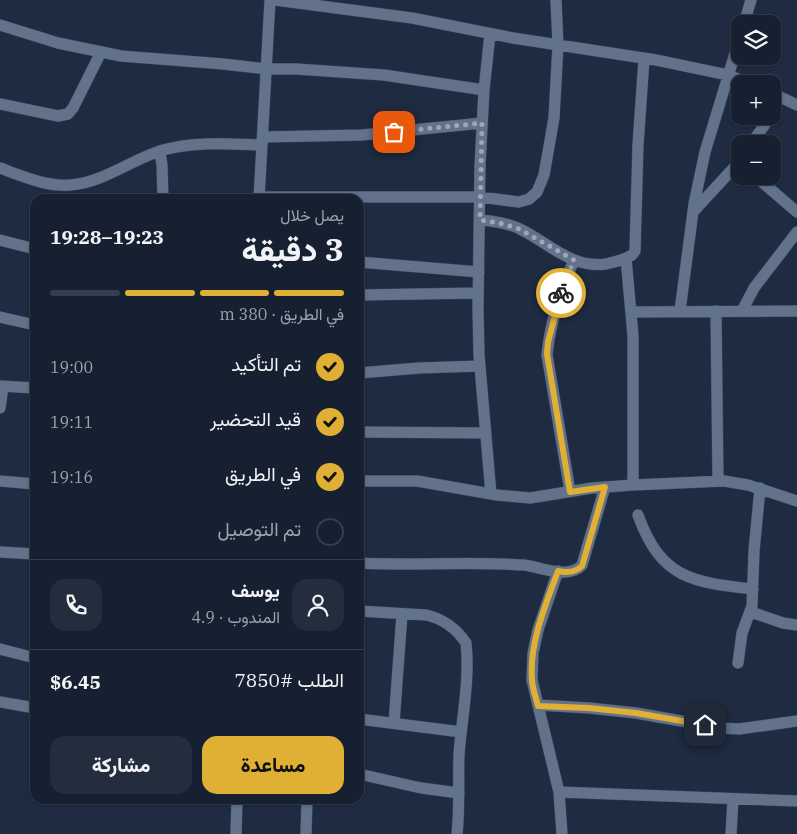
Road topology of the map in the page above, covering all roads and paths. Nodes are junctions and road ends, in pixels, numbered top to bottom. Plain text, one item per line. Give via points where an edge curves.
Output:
1 (270, 0) edge
2 (275, 0) edge
3 (556, 0) edge
4 (751, 0) edge
5 (747, 15) edge
6 (0, 25) edge
7 (490, 34) junction
8 (558, 45) junction
9 (101, 52) junction
10 (644, 59) junction
11 (731, 65) edge
12 (266, 69) junction
13 (728, 75) junction
14 (731, 76) edge
15 (484, 90) junction
16 (781, 96) edge
17 (785, 98) junction
18 (0, 104) edge
19 (781, 104) edge
20 (797, 105) edge
21 (482, 123) junction
22 (262, 141) junction
23 (160, 152) junction
24 (0, 168) edge
25 (731, 171) edge
26 (766, 185) edge
27 (163, 194) edge
28 (259, 194) edge
29 (480, 197) junction
30 (364, 198) edge
31 (693, 212) junction
32 (797, 212) edge
33 (480, 220) junction
34 (797, 232) edge
35 (1, 244) edge
36 (30, 248) edge
37 (626, 258) junction
38 (574, 260) junction
39 (364, 262) edge
40 (479, 272) junction
41 (478, 293) junction
42 (364, 295) edge
43 (716, 311) junction
44 (742, 311) junction
45 (797, 311) edge
46 (631, 312) junction
47 (680, 312) junction
48 (0, 317) edge
49 (30, 324) edge
50 (480, 366) junction
51 (364, 373) edge
52 (2, 386) edge
53 (30, 388) edge
54 (0, 408) edge
55 (364, 432) edge
56 (486, 433) junction
57 (0, 481) edge
58 (364, 481) edge
59 (718, 481) junction
60 (30, 484) edge
61 (633, 485) junction
62 (605, 487) junction
63 (760, 488) junction
64 (570, 492) junction
65 (492, 494) junction
66 (797, 501) edge
67 (638, 515) dead end
68 (0, 552) edge
69 (30, 554) edge
70 (364, 563) edge
71 (558, 571) junction
72 (754, 589) junction
73 (364, 610) edge
74 (751, 612) junction
75 (402, 614) junction
76 (797, 625) edge
77 (0, 648) edge
78 (30, 657) edge
79 (738, 663) dead end
80 (0, 702) edge
81 (538, 706) junction
82 (30, 707) edge
83 (364, 720) edge
84 (797, 721) edge
85 (394, 723) junction
86 (462, 732) junction
87 (364, 775) edge
88 (559, 792) junction
89 (459, 793) junction
90 (733, 799) junction
91 (797, 801) edge
92 (237, 804) edge
93 (307, 804) edge
94 (236, 834) edge
95 (306, 834) edge
96 (457, 834) edge
97 (562, 834) edge
98 (732, 834) edge

1 - 12 street
2 - 7 street via 412,18
3 - 8 street
4 - 5 street
6 - 9 street
7 - 8 street
7 - 15 street
8 - 10 street
8 - 29 street via 554,118 544,175 537,192 518,202
9 - 12 street
9 - 18 street via 68,114 58,116
10 - 13 street
10 - 37 street via 635,251
11 - 13 street
12 - 15 street via 384,74
12 - 22 street
13 - 14 street
13 - 31 street via 705,152
15 - 21 street
16 - 17 street
17 - 19 street
17 - 20 street
21 - 22 street
21 - 29 street
22 - 23 street via 210,144
22 - 28 street
23 - 24 street via 96,178 69,185 42,182
23 - 27 street
25 - 31 street
26 - 32 street
29 - 30 street
29 - 33 street
31 - 47 street
33 - 38 street via 519,229
33 - 40 street
34 - 44 street via 754,288
35 - 36 street
37 - 38 street via 599,265
37 - 46 street
38 - 64 street via 562,289 547,354
39 - 40 street
40 - 41 street
41 - 42 street
41 - 50 street
43 - 44 street
43 - 47 street
43 - 59 street
44 - 45 street
46 - 47 street
46 - 61 street
48 - 49 street
50 - 51 street
50 - 56 street
52 - 53 street
52 - 54 street
55 - 56 street
56 - 65 street
57 - 60 street
58 - 65 street via 417,481
59 - 61 street
59 - 63 street
61 - 62 street
62 - 64 street
62 - 71 street via 582,566 571,572
63 - 66 street
63 - 72 street
64 - 65 street via 530,498
67 - 72 street via 655,551 677,571 715,585
68 - 69 street
70 - 71 street via 506,564
71 - 81 street via 533,653 532,680
72 - 74 street
73 - 75 street
74 - 76 street
74 - 79 street via 742,633
75 - 85 street
75 - 86 street via 437,618 450,625 466,643
77 - 78 street
80 - 82 street
81 - 84 street via 636,713 721,728 739,729
81 - 88 street
83 - 85 street
85 - 86 street
86 - 89 street
87 - 89 street
88 - 90 street
88 - 97 street
89 - 96 street
90 - 91 street
90 - 98 street
92 - 94 street
93 - 95 street

